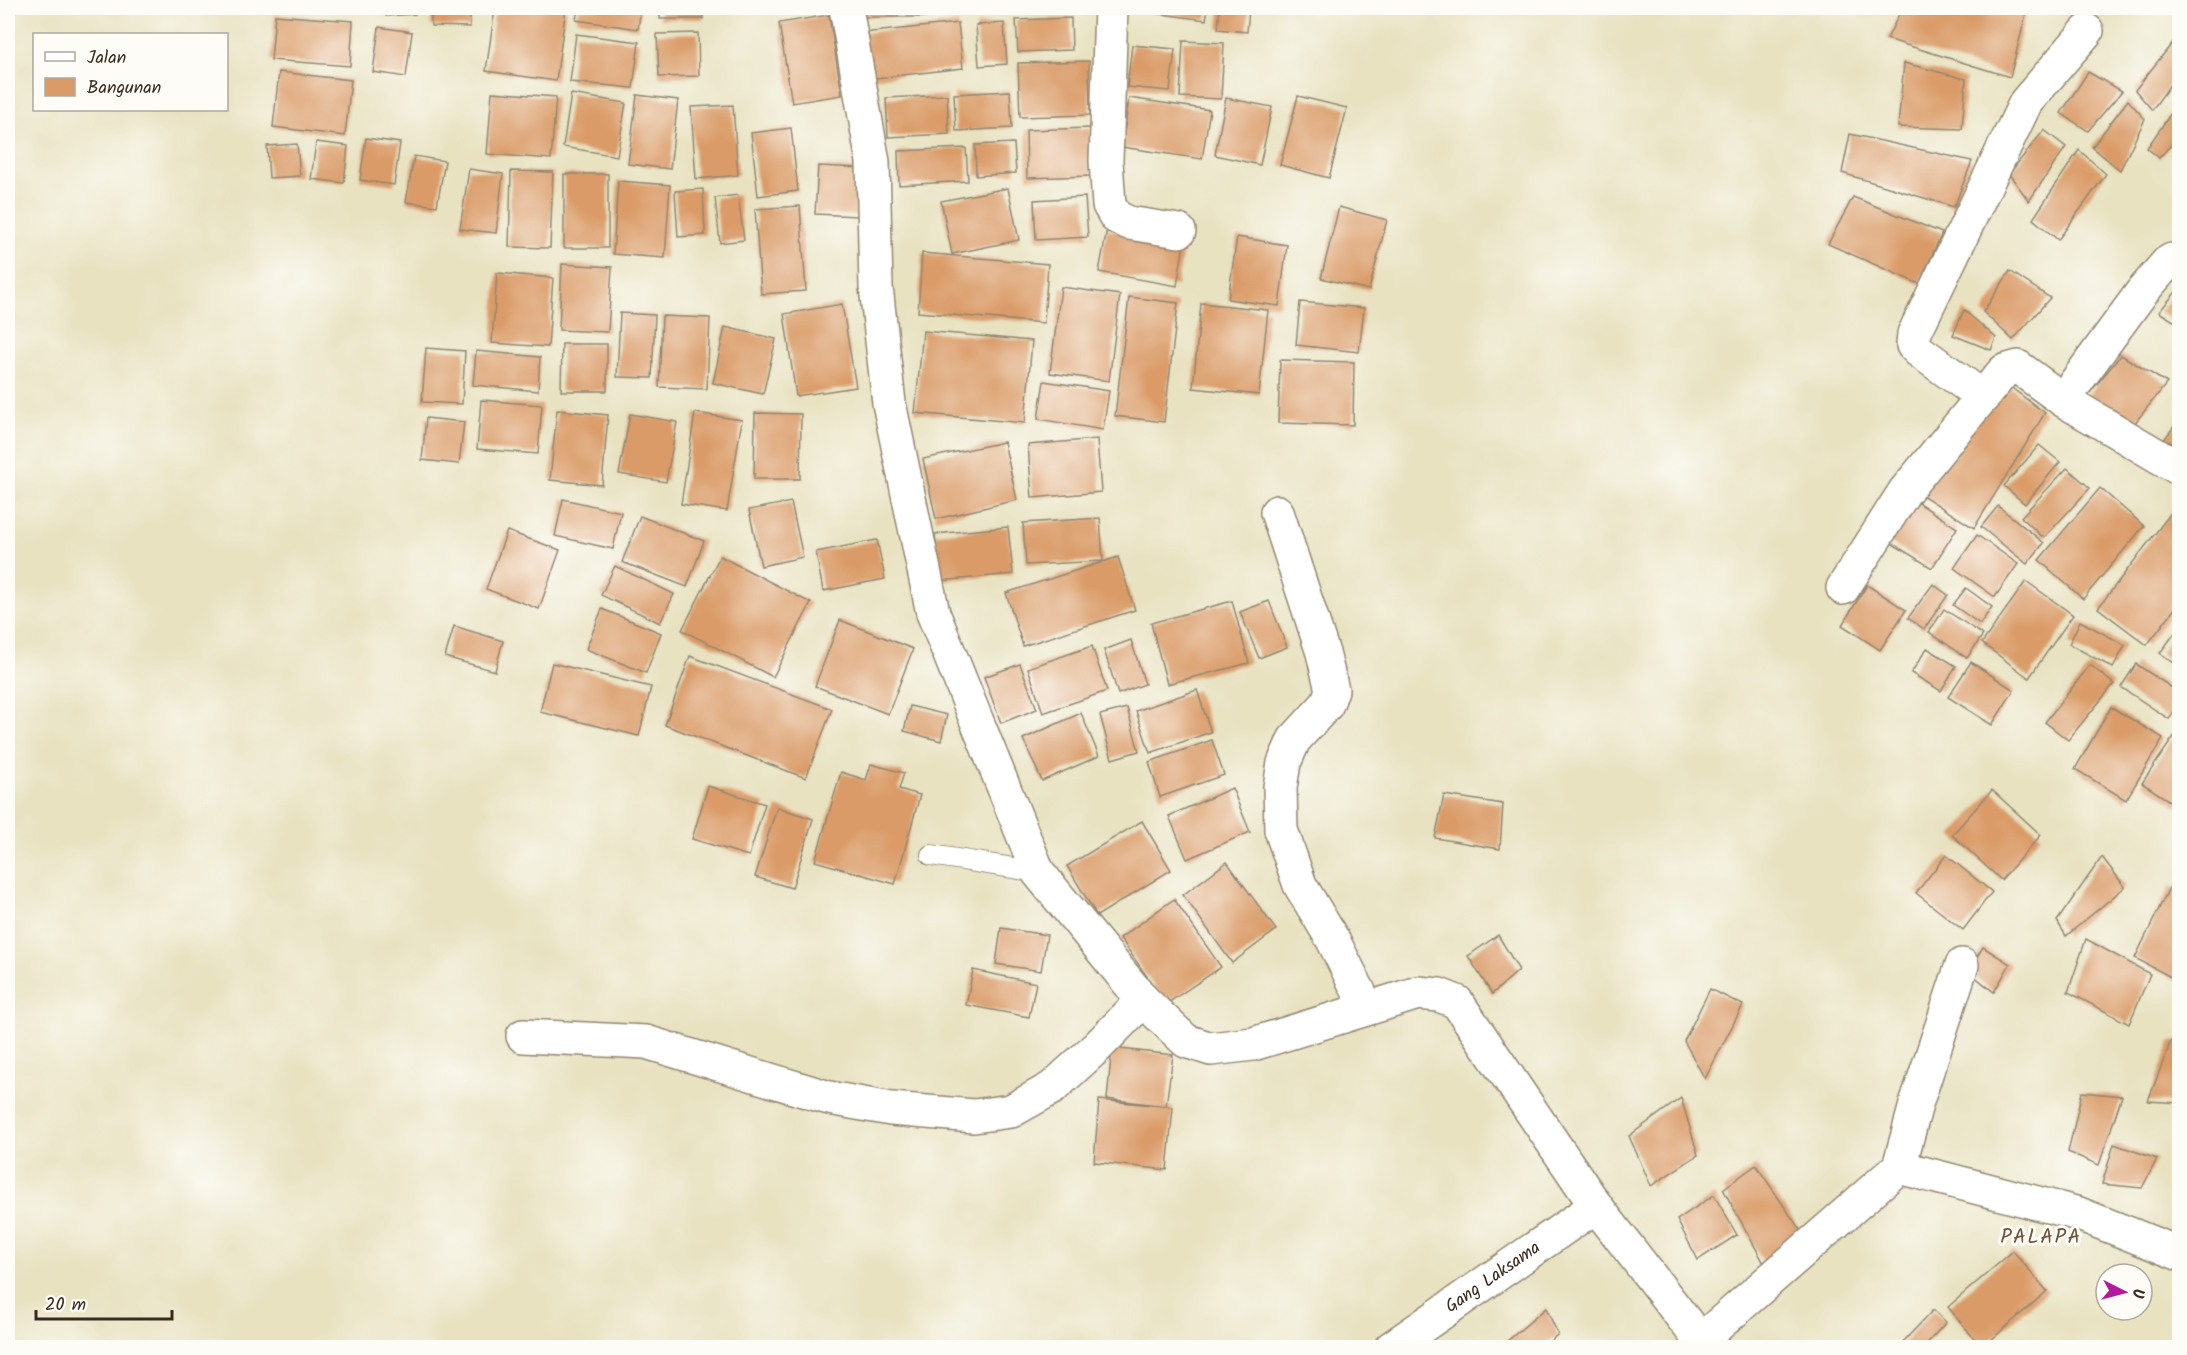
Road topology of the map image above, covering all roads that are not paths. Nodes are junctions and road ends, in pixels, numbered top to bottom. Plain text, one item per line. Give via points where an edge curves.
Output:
1 (846, 8) edge
2 (1112, 8) edge
3 (2087, 32) dead end
4 (1179, 231) dead end
5 (2180, 260) edge
6 (1983, 397) junction
7 (2063, 400) junction
8 (2180, 469) edge
9 (1277, 512) dead end
10 (1844, 588) dead end
11 (931, 855) dead end
12 (1038, 872) junction
13 (1962, 964) dead end
14 (1143, 1000) junction
15 (1367, 1008) junction
16 (523, 1036) dead end
17 (1899, 1167) junction
18 (1596, 1206) junction
19 (2180, 1254) edge
20 (1703, 1344) edge
21 (1391, 1347) edge

1 - 12 street via 873,162 876,287 889,403 933,613
2 - 4 street via 1106,161 1109,205 1116,217 1129,223
3 - 6 street via 2026,102 1914,334 1913,345 1919,351
5 - 7 street via 2167,263 2142,292
6 - 7 street via 2004,371 2018,367
6 - 10 street via 1905,491
7 - 8 street
9 - 15 street via 1332,690 1327,704 1294,740 1284,763 1281,830 1300,885
11 - 12 lane
12 - 14 street
13 - 17 street
14 - 15 street via 1186,1041 1211,1049 1253,1044
14 - 16 street via 1052,1088 1011,1111 974,1116 891,1110 829,1098 646,1042
15 - 18 street via 1418,993 1457,1002
17 - 19 street via 2079,1214
17 - 20 street
18 - 20 street
18 - 21 street, Gang Laksama

